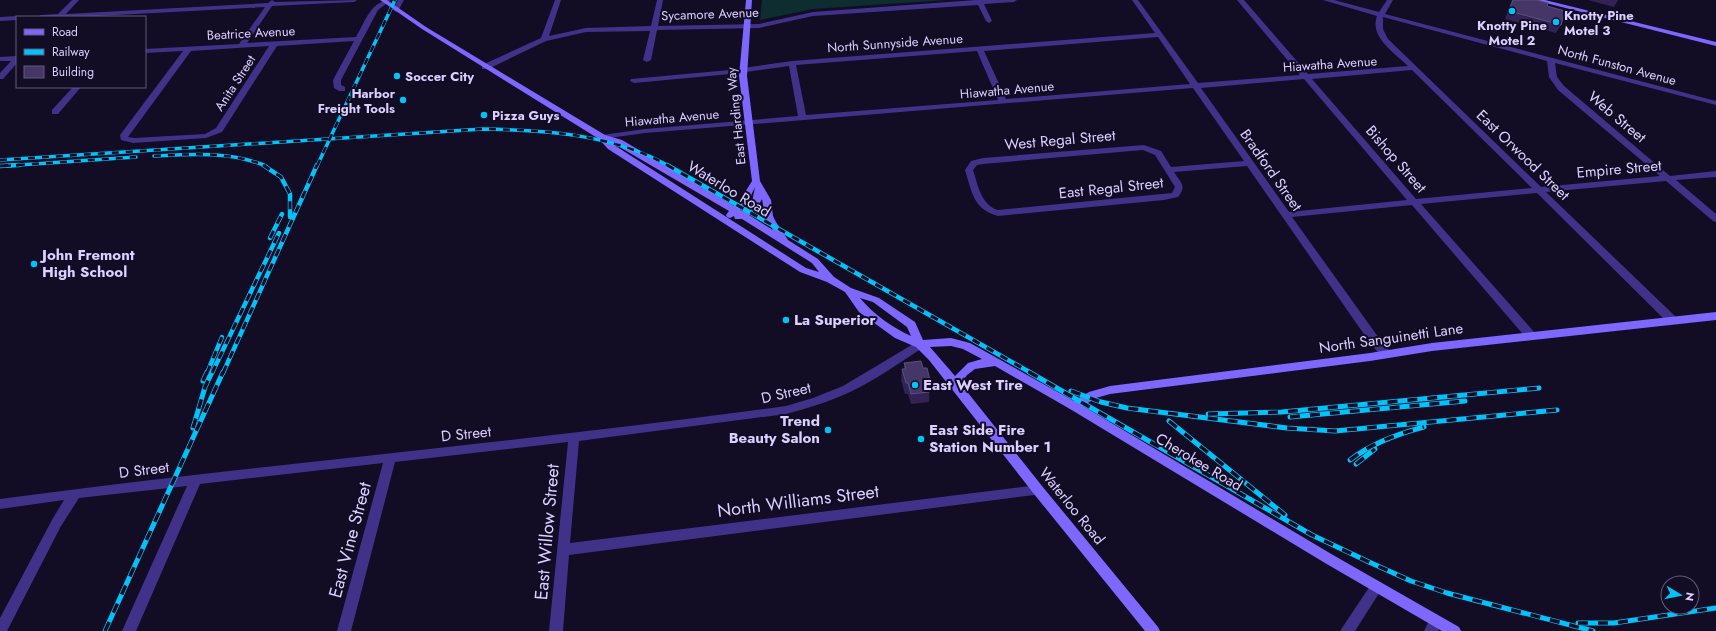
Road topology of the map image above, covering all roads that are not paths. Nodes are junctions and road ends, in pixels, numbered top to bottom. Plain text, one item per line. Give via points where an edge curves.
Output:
1 (76, 0) edge
2 (354, 0) edge
3 (401, 0) edge
4 (558, 0) edge
5 (660, 0) edge
6 (748, 0) edge
7 (1014, 0) edge
8 (1135, 0) edge
9 (1240, 0) edge
10 (1326, 0) edge
11 (1390, 0) edge
12 (1537, 0) edge
13 (386, 1) edge
14 (979, 1) edge
15 (272, 2) edge
16 (396, 10) junction
17 (1382, 15) junction
18 (60, 16) edge
19 (16, 18) edge
20 (0, 19) edge
21 (989, 21) dead end
22 (746, 26) junction
23 (653, 28) junction
24 (1159, 35) junction
25 (359, 39) junction
26 (544, 39) junction
27 (275, 44) junction
28 (1716, 44) edge
29 (242, 45) junction
30 (189, 48) junction
31 (979, 48) junction
32 (146, 51) edge
33 (0, 59) edge
34 (16, 59) edge
35 (16, 60) edge
36 (647, 60) dead end
37 (1551, 60) junction
38 (792, 62) junction
39 (485, 67) junction
40 (1414, 68) junction
41 (743, 70) junction
42 (0, 77) edge
43 (1306, 78) junction
44 (634, 82) dead end
45 (1196, 86) junction
46 (76, 88) edge
47 (342, 89) dead end
48 (1003, 102) junction
49 (1716, 103) edge
50 (54, 112) dead end
51 (802, 118) junction
52 (748, 123) junction
53 (602, 137) junction
54 (1250, 163) junction
55 (1168, 170) junction
56 (1716, 174) edge
57 (1668, 179) junction
58 (758, 184) junction
59 (976, 190) joint
60 (1539, 191) junction
61 (1414, 202) junction
62 (734, 210) junction
63 (1286, 215) junction
64 (743, 216) junction
65 (1716, 219) edge
66 (724, 221) junction
67 (789, 245) junction
68 (832, 280) junction
69 (848, 290) junction
70 (1716, 316) edge
71 (1673, 321) junction
72 (1531, 336) junction
73 (920, 344) junction
74 (1386, 354) junction
75 (997, 362) junction
76 (955, 384) junction
77 (1074, 406) junction
78 (574, 437) junction
79 (390, 458) junction
80 (196, 479) junction
81 (1038, 490) junction
82 (75, 494) junction
83 (0, 504) edge
84 (564, 550) junction
85 (1377, 587) junction
86 (1434, 626) edge
87 (0, 631) edge
88 (129, 631) edge
89 (344, 631) edge
90 (556, 631) edge
91 (1154, 631) edge
92 (1347, 631) edge
93 (1454, 631) edge

1 - 18 street
2 - 15 street
3 - 16 street
4 - 26 street
5 - 23 street
6 - 22 main road, East Harding Way
7 - 14 street, Sycamore Avenue
8 - 24 street, Bradford Street
9 - 43 street, Bishop Street
10 - 17 street, North Funston Avenue
11 - 17 street, East Orwood Street
12 - 28 main road
13 - 16 main road, Waterloo Road
13 - 25 street via 375,9
14 - 21 street
14 - 22 street, Sycamore Avenue via 813,14
15 - 18 street
15 - 29 street
16 - 39 main road, Waterloo Road
17 - 37 street, North Funston Avenue
17 - 40 street, East Orwood Street via 1378,24 1379,32
19 - 20 street
22 - 23 street, Sycamore Avenue
22 - 41 main road, East Harding Way
23 - 26 street, Sycamore Avenue via 586,30
23 - 36 street
24 - 31 street, North Sunnyside Avenue
24 - 45 street, Bradford Street
25 - 27 street, Beatrice Avenue
25 - 47 street via 338,80 337,86
26 - 39 street, Sycamore Avenue
27 - 29 street, Beatrice Avenue
27 - 30 street, Anita Street via 220,130 214,134 126,140 124,135
29 - 30 street, Beatrice Avenue
30 - 32 street, Beatrice Avenue
31 - 38 street, North Sunnyside Avenue
31 - 48 street
33 - 34 street
35 - 42 street
37 - 49 street, North Funston Avenue
37 - 57 street, Web Street via 1553,78 1561,88
38 - 41 street, North Sunnyside Avenue
38 - 51 street
39 - 53 main road, Waterloo Road
40 - 43 street, Hiawatha Avenue
40 - 60 street, East Orwood Street
41 - 44 street, North Sunnyside Avenue
41 - 52 main road, East Harding Way
43 - 45 street, Hiawatha Avenue
43 - 61 street, Bishop Street
45 - 48 street, Hiawatha Avenue
45 - 54 street, Bradford Street
46 - 50 street
48 - 51 street, Hiawatha Avenue
51 - 52 street, Hiawatha Avenue
52 - 53 street, Hiawatha Avenue
52 - 58 main road, East Harding Way
53 - 62 main road, Waterloo Road via 619,142
53 - 66 main road, Waterloo Road via 611,147
54 - 55 street, East Regal Street
54 - 63 street, Bradford Street
55 - 59 street, West Regal Street via 1158,153 1144,147 983,161 974,163 970,168
55 - 59 street, East Regal Street via 1179,190 1176,195 1164,198 998,213 981,204
56 - 57 street, Empire Street
57 - 60 street, Empire Street
57 - 65 street, Web Street
58 - 62 main road, East Harding Way via 751,187 745,200
58 - 64 main road, East Harding Way via 758,200
58 - 67 main road via 768,200 772,223
60 - 61 street, Empire Street
60 - 71 street, East Orwood Street
61 - 63 street, Empire Street
61 - 72 street, Bishop Street
62 - 64 main road, Waterloo Road
62 - 66 main road, East Harding Way
63 - 74 street, Bradford Street
64 - 66 main road
64 - 67 main road, Waterloo Road
66 - 68 main road, Waterloo Road via 803,270
67 - 68 main road, Waterloo Road via 815,261
68 - 69 main road, Waterloo Road
69 - 73 main road, Waterloo Road via 863,309 899,335
69 - 73 main road, Waterloo Road via 876,300 911,325
70 - 71 main road, North Sanguinetti Lane
71 - 72 main road, North Sanguinetti Lane
72 - 74 main road, North Sanguinetti Lane
73 - 75 main road, Cherokee Road via 951,342 966,346
73 - 76 main road, Waterloo Road
73 - 78 street, D Street via 859,383 815,402 768,413
74 - 77 main road, North Sanguinetti Lane via 1110,390 1093,395
75 - 76 main road via 972,365 962,371
75 - 77 main road, Cherokee Road
76 - 81 main road, Waterloo Road
77 - 85 main road, Cherokee Road
78 - 79 street, D Street
78 - 84 street, East Willow Street
79 - 80 street, D Street
79 - 89 street, East Vine Street
80 - 82 street, D Street
80 - 88 street
81 - 84 street, North Williams Street
81 - 91 main road, Waterloo Road
82 - 83 street, D Street
82 - 87 street via 57,522
84 - 90 street, East Willow Street
85 - 86 main road, Cherokee Road
85 - 92 street
86 - 93 main road, Cherokee Road

